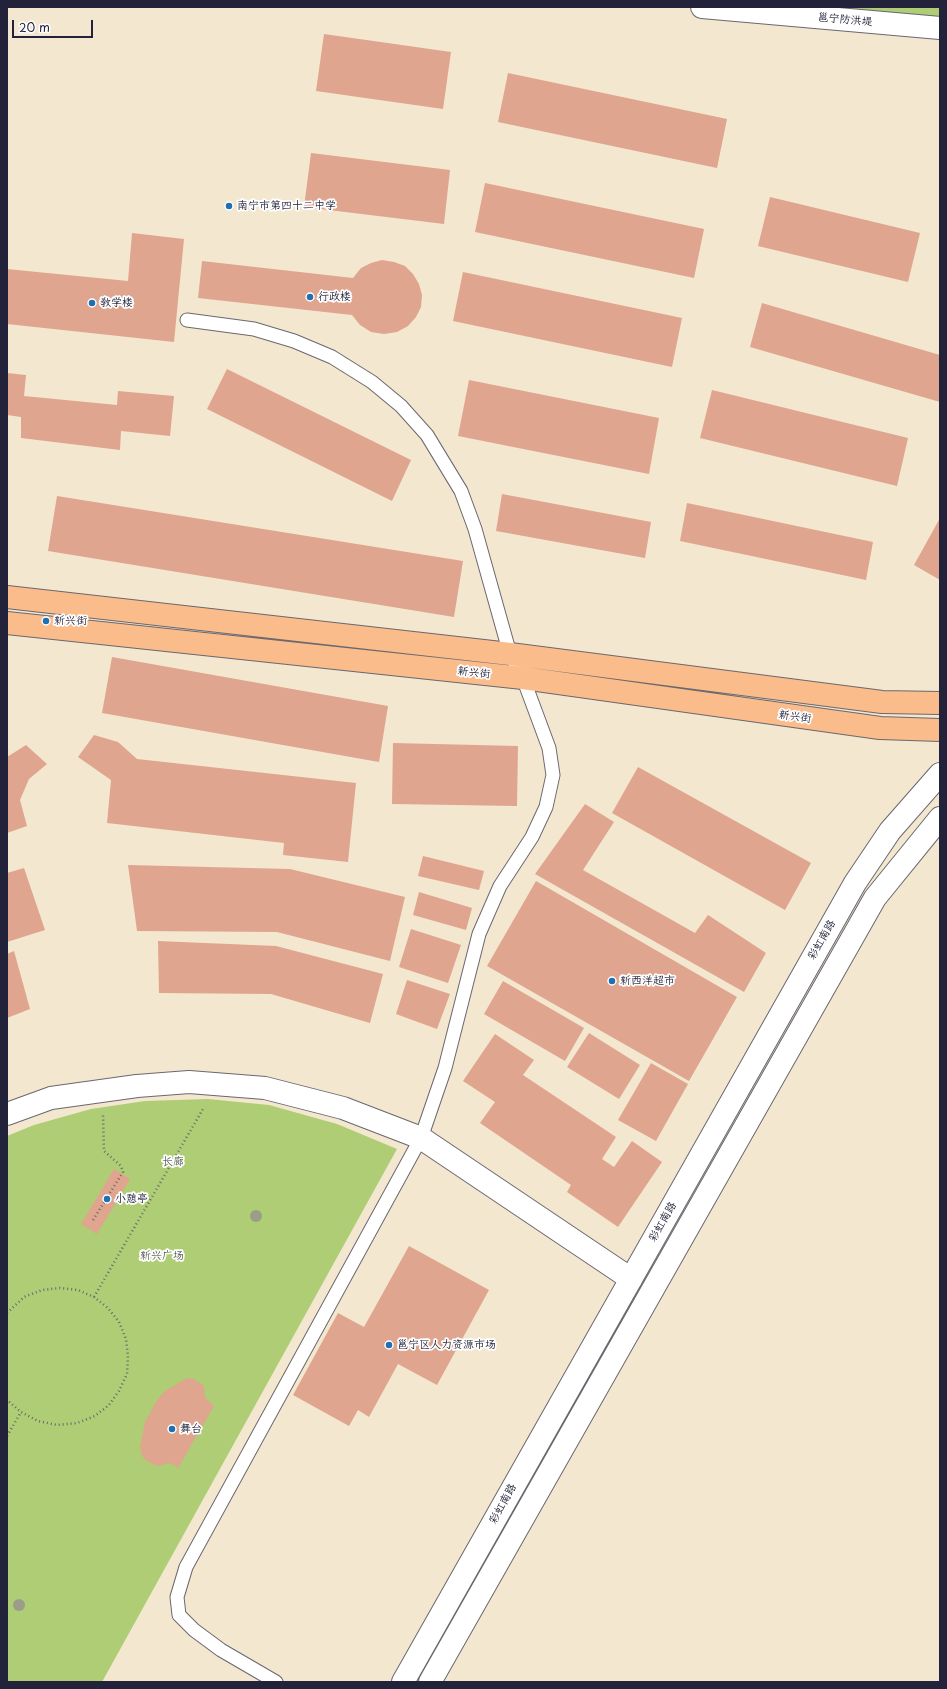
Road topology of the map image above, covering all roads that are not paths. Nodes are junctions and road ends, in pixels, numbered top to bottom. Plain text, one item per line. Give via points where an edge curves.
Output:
1 (702, 7) edge
2 (940, 28) edge
3 (187, 320) dead end
4 (7, 597) edge
5 (7, 623) edge
6 (510, 654) junction
7 (523, 678) junction
8 (940, 703) edge
9 (940, 730) edge
10 (940, 774) edge
11 (940, 818) edge
12 (7, 1114) edge
13 (421, 1138) junction
14 (631, 1279) junction
15 (276, 1682) edge
16 (403, 1682) edge
17 (430, 1682) edge

1 - 2 street, 邕宁防洪堤
3 - 6 lane via 254,330 294,341 332,357 372,382 401,406 427,435 461,491 475,529
4 - 6 main road, 新兴街
5 - 7 main road, 新兴街
6 - 7 lane
6 - 8 main road, 新兴街 via 882,702
7 - 9 main road, 新兴街 via 880,728
7 - 13 lane via 549,748 553,776 546,807 532,837 500,886 479,934 445,1068
10 - 14 street, 彩虹南路 via 890,831 855,883
11 - 17 street via 875,898
12 - 13 street via 51,1098 137,1086 189,1082 265,1088 343,1108
13 - 14 street
13 - 15 lane via 186,1567 177,1597 179,1615 194,1630 221,1650
14 - 16 street, 彩虹南路

